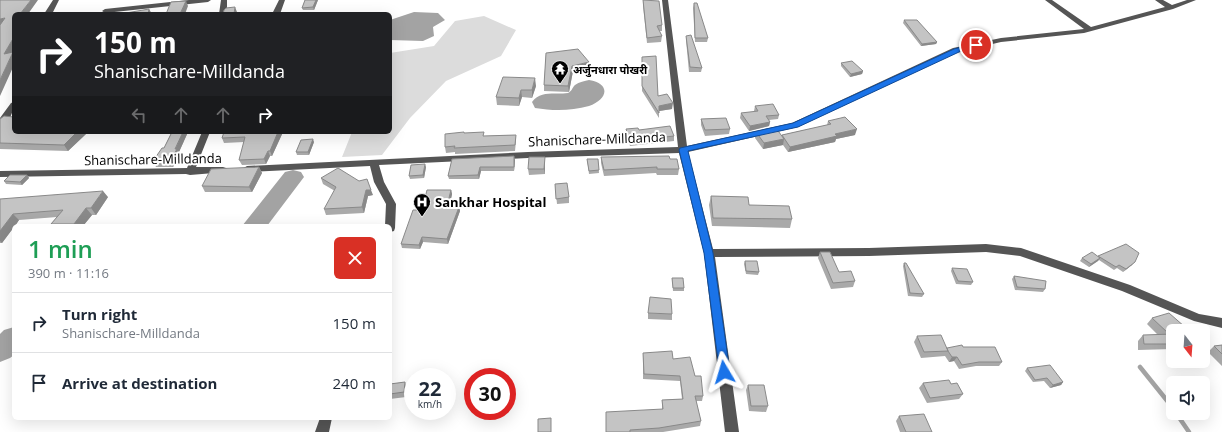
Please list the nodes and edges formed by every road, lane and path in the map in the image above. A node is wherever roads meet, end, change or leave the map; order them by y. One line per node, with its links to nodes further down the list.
1 (56, 0): 12 (street)
2 (208, 0): 9 (street)
3 (224, 0): 13 (street)
4 (282, 0): 14 (street)
5 (666, 0): 19 (street)
6 (1048, 0): 15 (street)
7 (1158, 0): 10 (street)
8 (1193, 0): 10 (street, Shanischare-Milldanda)
9 (195, 1): 11 (street)
10 (1171, 8): 15 (street, Shanischare-Milldanda)
11 (105, 11)
12 (49, 12)
13 (223, 12)
14 (277, 12)
15 (1089, 30): 19 (street, Shanischare-Milldanda)
16 (12, 109): 17 (street)
17 (0, 124)
18 (205, 134): 21 (street)
19 (683, 150): 20 (street, Shanischare-Milldanda); 24 (street)
20 (374, 163): 21 (street, Shanischare-Milldanda); 23 (street)
21 (190, 172): 22 (street, Shanischare-Milldanda)
22 (0, 174)
23 (390, 224)
24 (709, 253): 25 (street); 28 (street)
25 (1222, 323)
26 (325, 420): 27 (street)
27 (322, 432)
28 (732, 432)

